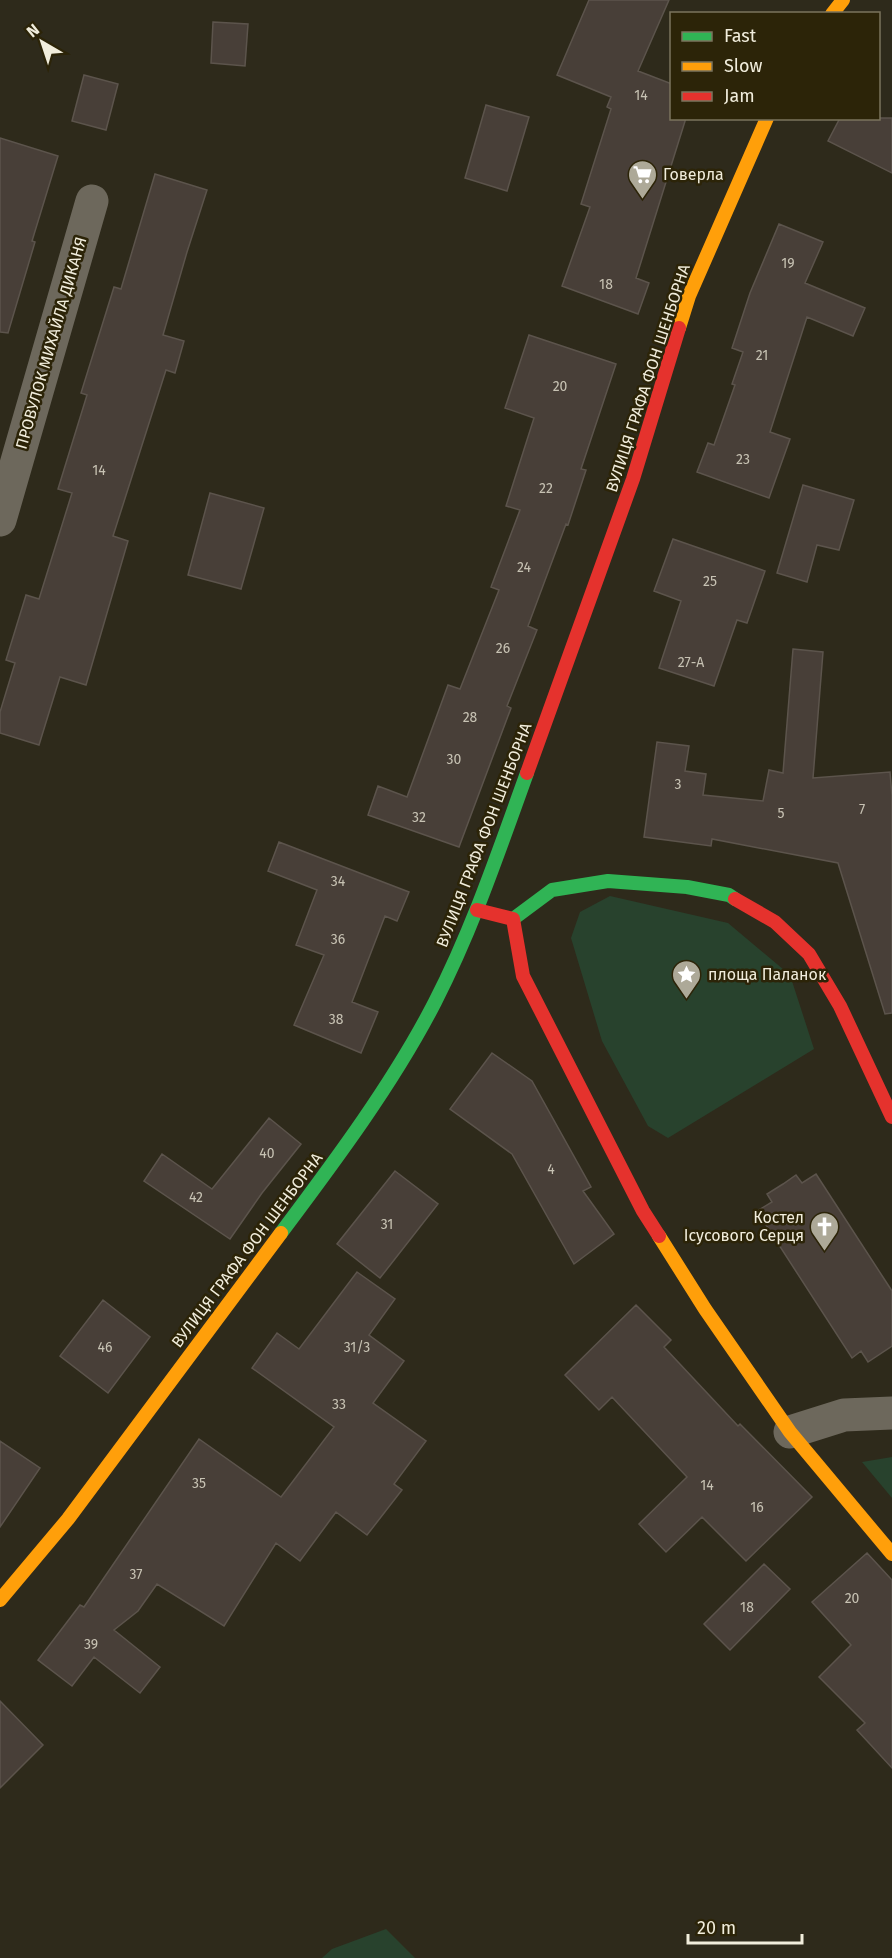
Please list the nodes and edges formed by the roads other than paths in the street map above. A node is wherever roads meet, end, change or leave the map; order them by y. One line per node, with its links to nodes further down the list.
1 (843, 0): 2 (main road)
2 (834, 12)
3 (766, 120): 6 (main road, ВУЛИЦЯ ГРАФА ФОН ШЕНБОРНА)
4 (92, 201): 5 (street, ПРОВУЛОК МИХАЙЛА ДИКАНЯ)
5 (0, 520)
6 (477, 910): 7 (main road); 12 (main road, ВУЛИЦЯ ГРАФА ФОН ШЕНБОРНА)
7 (513, 920): 8 (main road); 10 (main road)
8 (892, 1117)
9 (892, 1413): 10 (street)
10 (790, 1432): 11 (main road)
11 (892, 1554)
12 (0, 1600)

